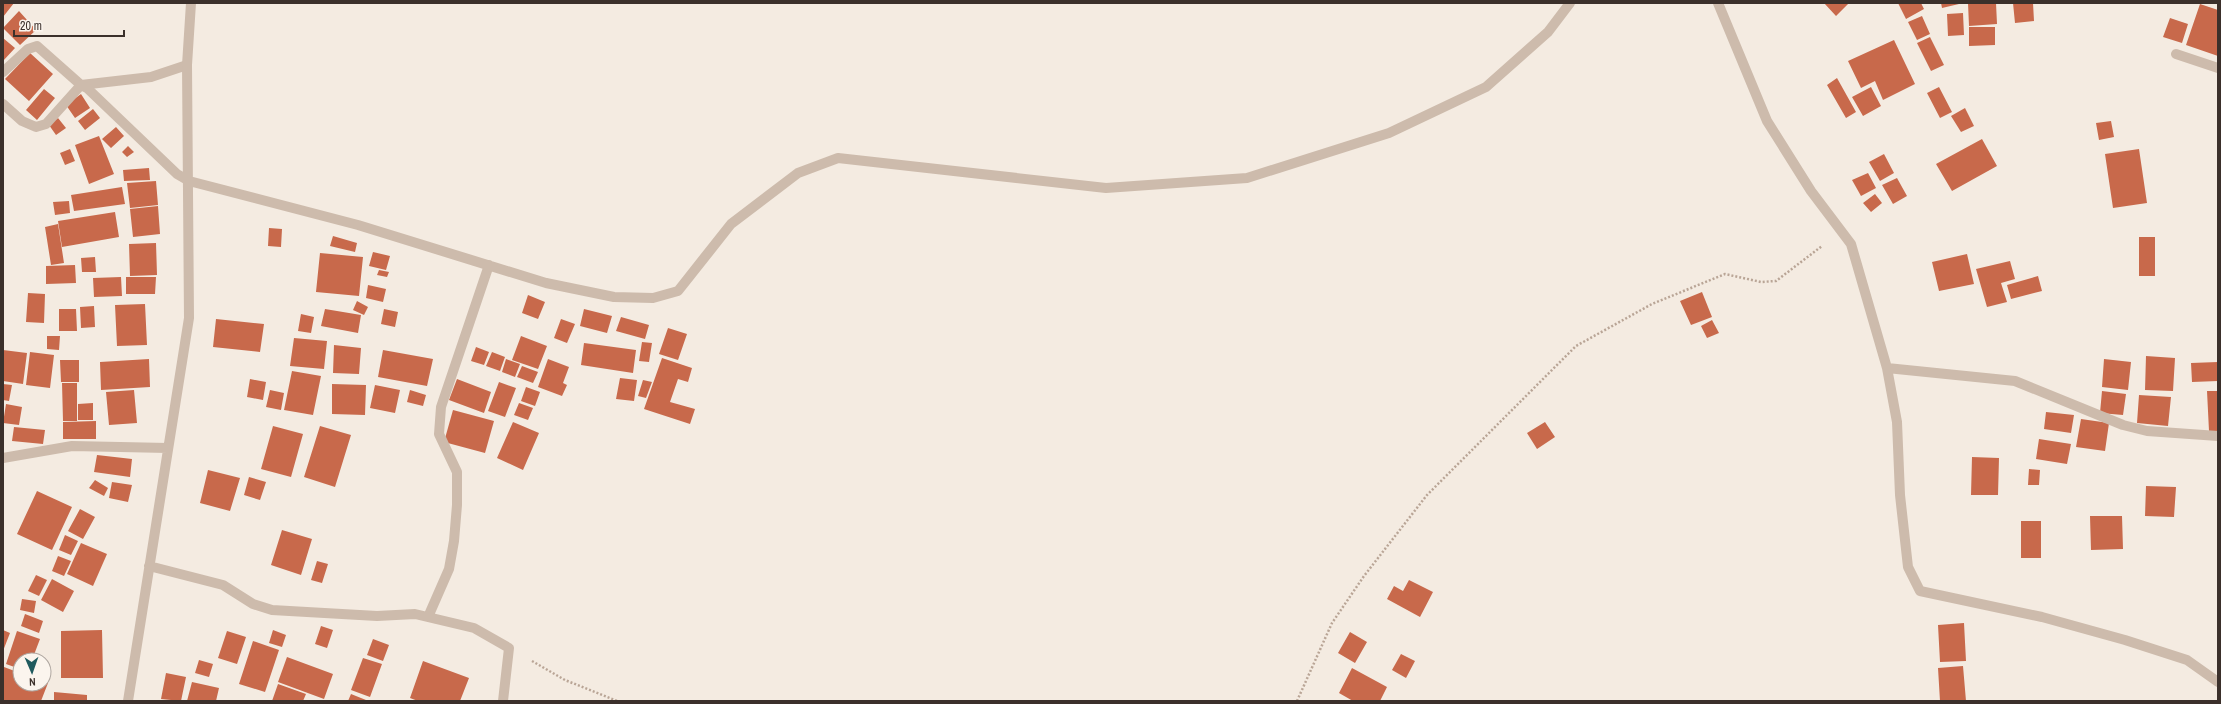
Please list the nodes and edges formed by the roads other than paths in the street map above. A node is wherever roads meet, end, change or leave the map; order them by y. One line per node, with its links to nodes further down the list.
1 (190, 3): 5 (street)
2 (1570, 3): 11 (street)
3 (1718, 3): 12 (street)
4 (2176, 54): 6 (street)
5 (187, 65): 8 (street); 10 (street)
6 (2218, 68)
7 (3, 72): 8 (street)
8 (81, 85): 9 (street); 10 (street)
9 (3, 104)
10 (190, 181): 11 (street); 14 (street)
11 (489, 265): 17 (street)
12 (1887, 368): 13 (street); 18 (street)
13 (2218, 436)
14 (168, 448): 15 (street); 16 (street)
15 (3, 458)
16 (149, 566): 17 (street); 19 (street)
17 (428, 617): 20 (street)
18 (2218, 682)
19 (128, 701)
20 (503, 701)

